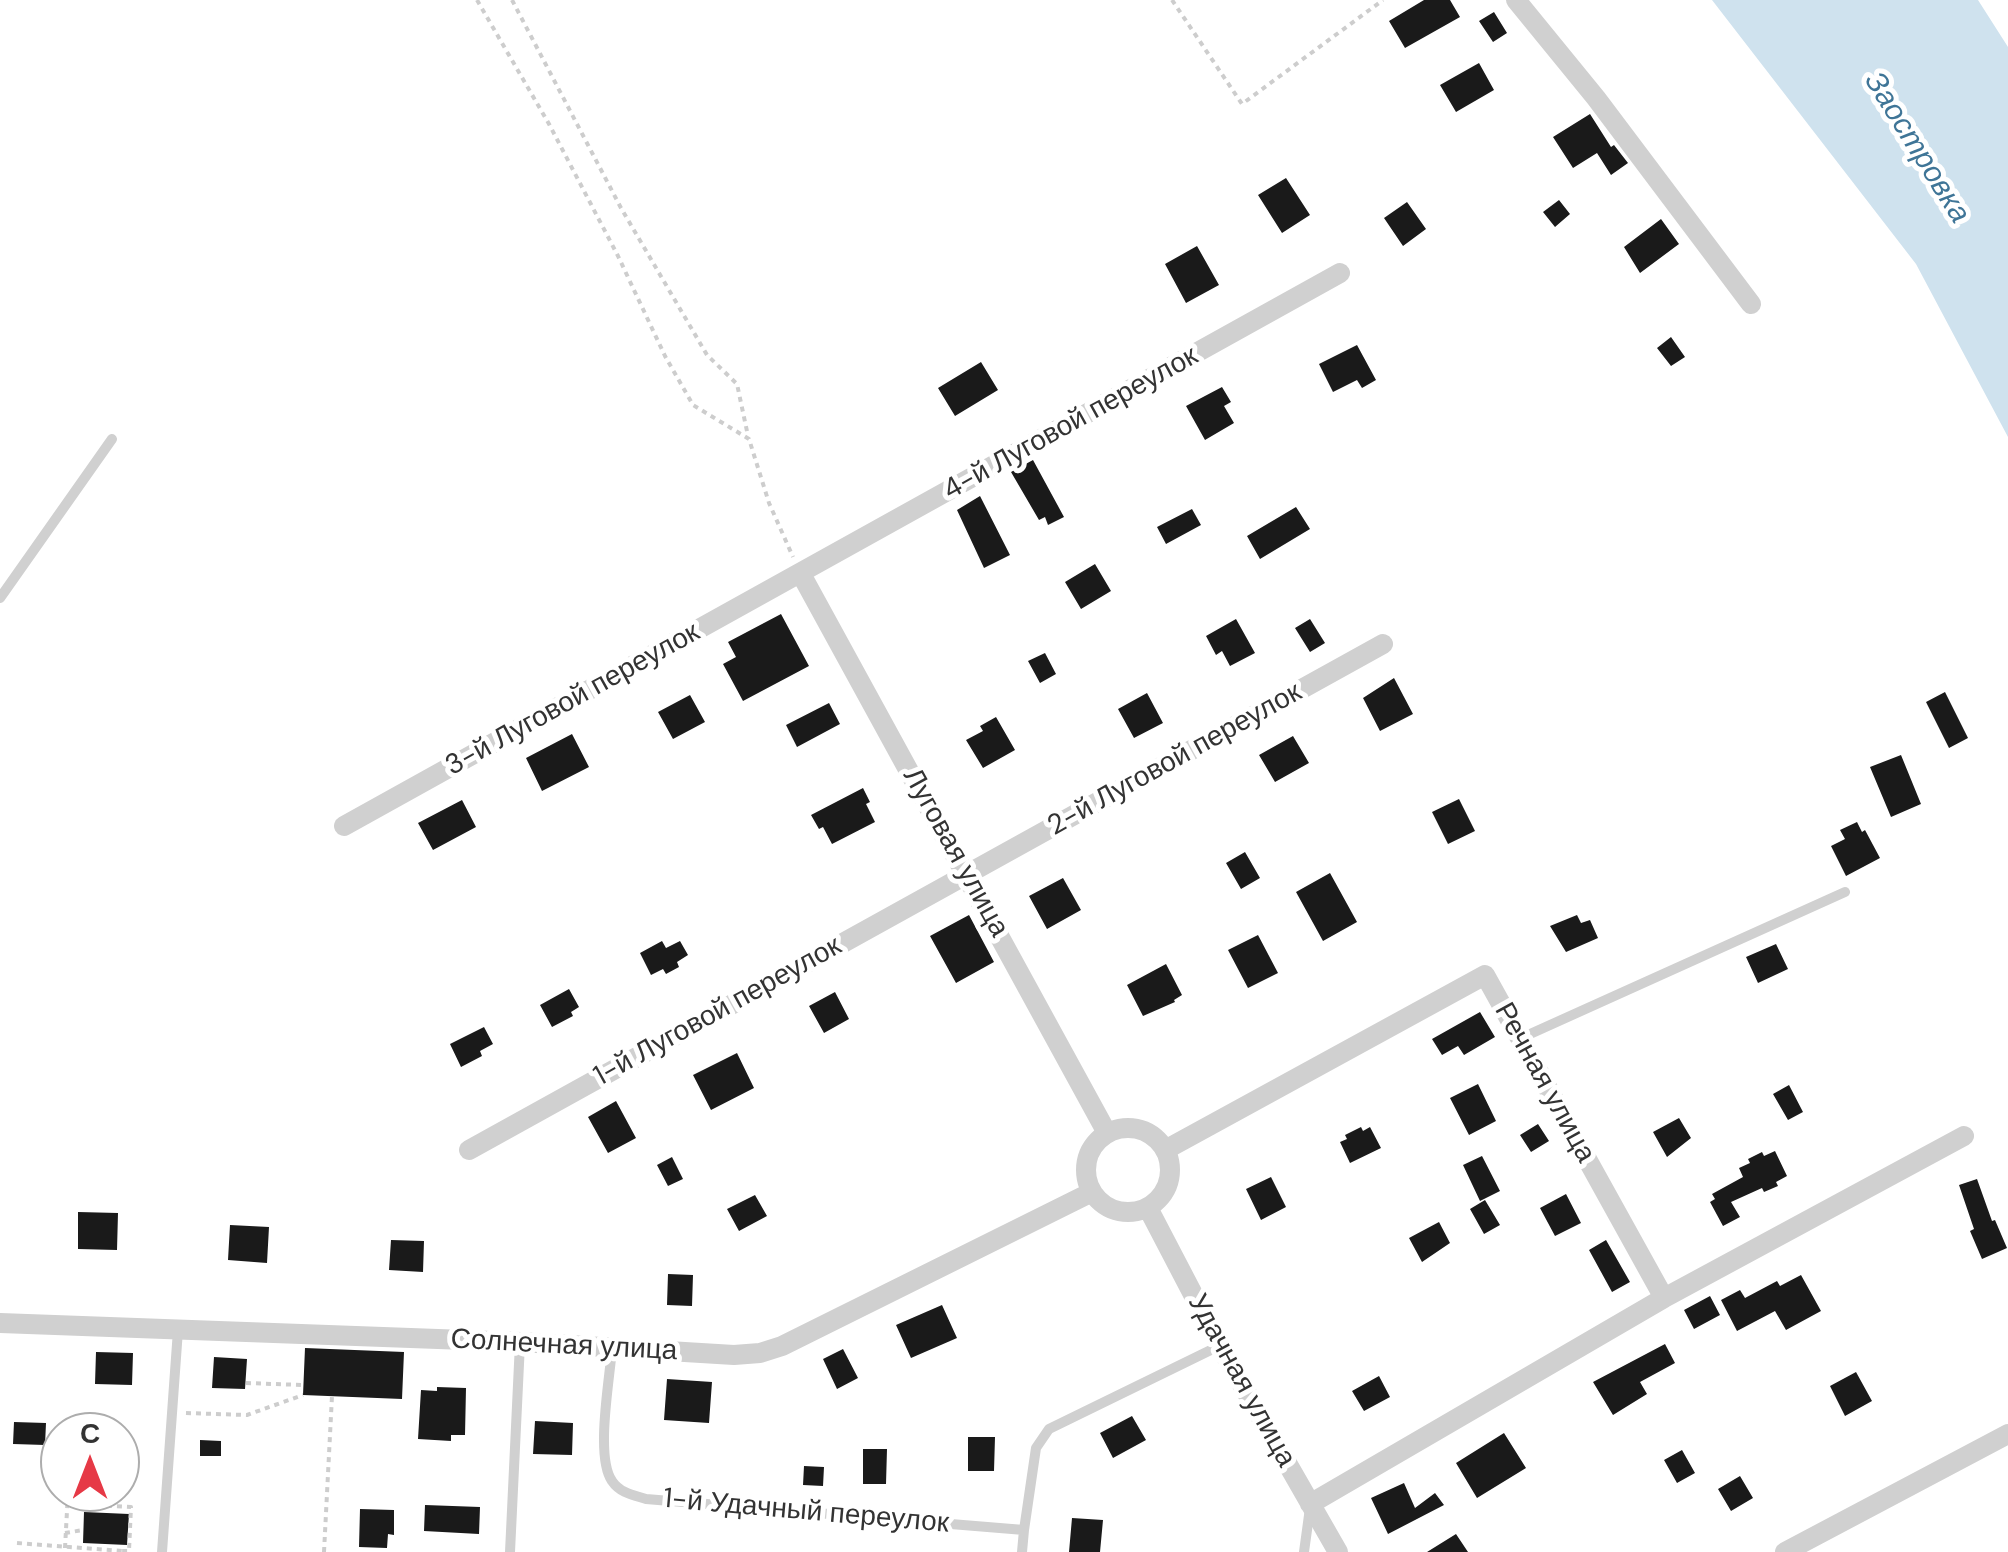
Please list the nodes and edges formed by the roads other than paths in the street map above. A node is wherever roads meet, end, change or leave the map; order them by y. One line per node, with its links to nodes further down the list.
1 (1516, 0): 3 (street)
2 (1340, 273): 5 (street, 4-й Луговой переулок)
3 (1751, 304)
4 (112, 439): 6 (lane)
5 (801, 574): 8 (street, 3-й Луговой переулок); 9 (street, Луговая улица)
6 (0, 598)
7 (1383, 644): 9 (street, 2-й Луговой переулок)
8 (344, 826)
9 (968, 875): 12 (street, Луговая улица); 14 (street, 1-й Луговой переулок)
10 (1846, 892): 11 (lane)
11 (1518, 1040): 15 (street, Речная улица); 18 (street, Речная улица)
12 (1107, 1133): 15 (street); 16 (street)
13 (1964, 1136): 18 (street)
14 (469, 1150)
15 (1165, 1150): 17 (street)
16 (1092, 1192): 17 (street); 23 (street, Солнечная улица)
17 (1148, 1208): 22 (street, Удачная улица)
18 (1664, 1298): 25 (street)
19 (0, 1323): 20 (street, Солнечная улица)
20 (178, 1329): 21 (street, Солнечная улица); 27 (lane)
21 (520, 1342): 23 (street, Солнечная улица); 28 (lane)
22 (1220, 1346): 25 (street, Удачная улица); 26 (lane)
23 (612, 1348): 26 (lane, 1-й Удачный переулок)
24 (2008, 1434): 32 (street)
25 (1310, 1504): 30 (lane); 31 (street, Удачная улица)
26 (1024, 1530): 29 (lane)
27 (162, 1552)
28 (510, 1552)
29 (1022, 1552)
30 (1304, 1552)
31 (1338, 1552)
32 (1785, 1552)

